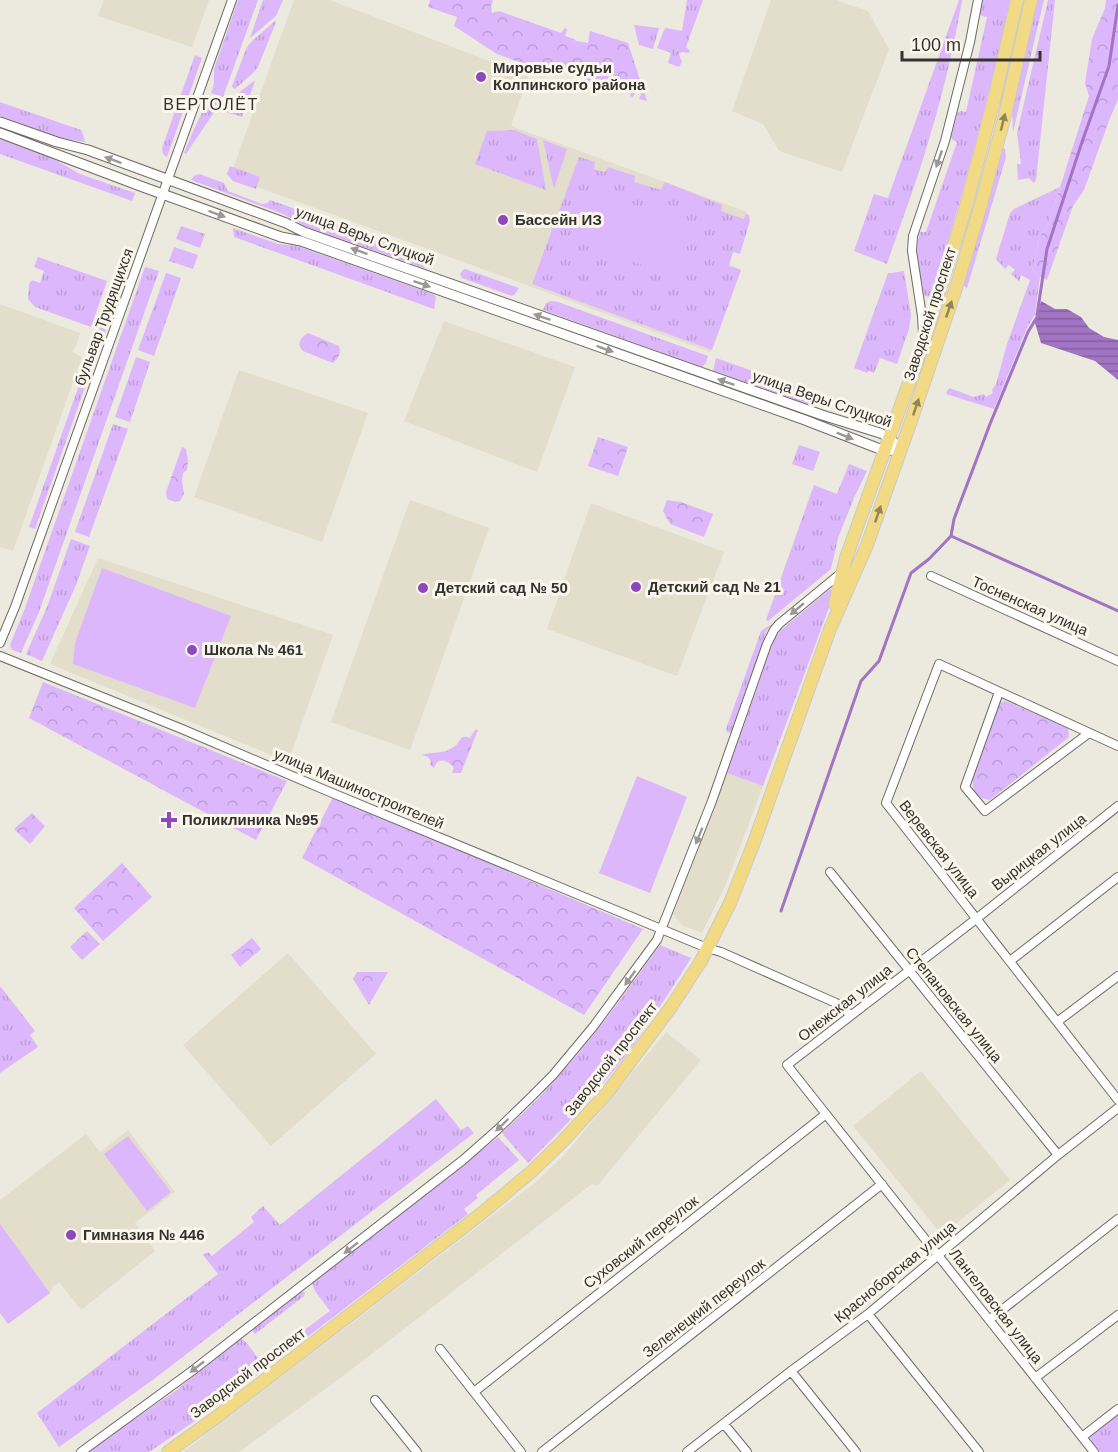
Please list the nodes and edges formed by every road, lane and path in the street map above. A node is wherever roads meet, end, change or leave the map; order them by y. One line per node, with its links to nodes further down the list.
1 (232, 0): 7 (street, бульвар Трудящихся)
2 (978, 0): 9 (street, one-way to 9)
3 (1017, 0): 9 (main road, Заводской проспект)
4 (1031, 0): 11 (main road, Заводской проспект, one-way to 4)
5 (0, 122): 7 (street, улица Веры Слуцкой, one-way to 5)
6 (0, 133): 8 (street, улица Веры Слуцкой)
7 (168, 180): 8 (street, бульвар Трудящихся); 10 (street, улица Веры Слуцкой, one-way to 7)
8 (162, 194): 12 (street, улица Веры Слуцкой, one-way to 12); 16 (street, бульвар Трудящихся)
9 (924, 341): 10 (main road, Заводской проспект)
10 (890, 437): 11 (street, улица Веры Слуцкой); 12 (main road, Заводской проспект)
11 (900, 449): 12 (street, улица Веры Слуцкой); 15 (main road, Заводской проспект, one-way to 11)
12 (885, 451): 13 (main road, Заводской проспект)
13 (842, 572): 15 (main road, Заводской проспект); 26 (street, one-way to 26)
14 (931, 576): 18 (street, Тосненская улица)
15 (830, 629): 27 (main road, Заводской проспект)
16 (0, 642)
17 (0, 656): 26 (street, улица Машиностроителей)
18 (1118, 661)
19 (999, 692): 20 (street, Веревская улица); 20 (street); 25 (street, Веревская улица)
20 (1089, 733): 21 (street, Веревская улица)
21 (1118, 746)
22 (1118, 806): 25 (street, Вырицкая улица)
23 (830, 872): 29 (street, Степановская улица)
24 (1118, 877): 28 (street)
25 (976, 919): 28 (street, Веревская улица); 29 (street, Онежская улица)
26 (662, 929): 27 (street, улица Машиностроителей); 52 (street, one-way to 52)
27 (707, 948): 31 (street, улица Машиностроителей); 53 (main road, Заводской проспект)
28 (1010, 961): 32 (street, Веревская улица)
29 (910, 970): 31 (street, Онежская улица); 37 (street, Степановская улица)
30 (1118, 976): 32 (street)
31 (851, 1015): 33 (street, Онежская улица)
32 (1057, 1022): 34 (street, Веревская улица)
33 (787, 1065): 36 (street, Лангеловская улица)
34 (1118, 1100)
35 (1118, 1108): 37 (street, Красноборская улица)
36 (826, 1114): 38 (street, Лангеловская улица); 47 (street, Суховский переулок)
37 (1058, 1155): 40 (street, Красноборская улица)
38 (882, 1184): 40 (street, Лангеловская улица); 56 (street, Зеленецкий переулок)
39 (1118, 1219): 43 (street)
40 (938, 1255): 41 (street, Красноборская улица); 43 (street, Лангеловская улица)
41 (867, 1314): 45 (street, Красноборская улица); 60 (street)
42 (1118, 1315): 46 (street)
43 (989, 1320): 46 (street, Лангеловская улица)
44 (440, 1349): 47 (street)
45 (791, 1371): 50 (street, Красноборская улица); 59 (street)
46 (1035, 1378): 51 (street, Лангеловская улица)
47 (474, 1392): 55 (street)
48 (375, 1400): 54 (street)
49 (1118, 1409): 51 (street)
50 (724, 1424): 57 (street, Красноборская улица); 58 (street)
51 (1082, 1437): 61 (street, Лангеловская улица)
52 (81, 1452)
53 (168, 1452)
54 (417, 1452)
55 (521, 1452)
56 (542, 1452)
57 (687, 1452)
58 (747, 1452)
59 (856, 1452)
60 (980, 1452)
61 (1094, 1452)

